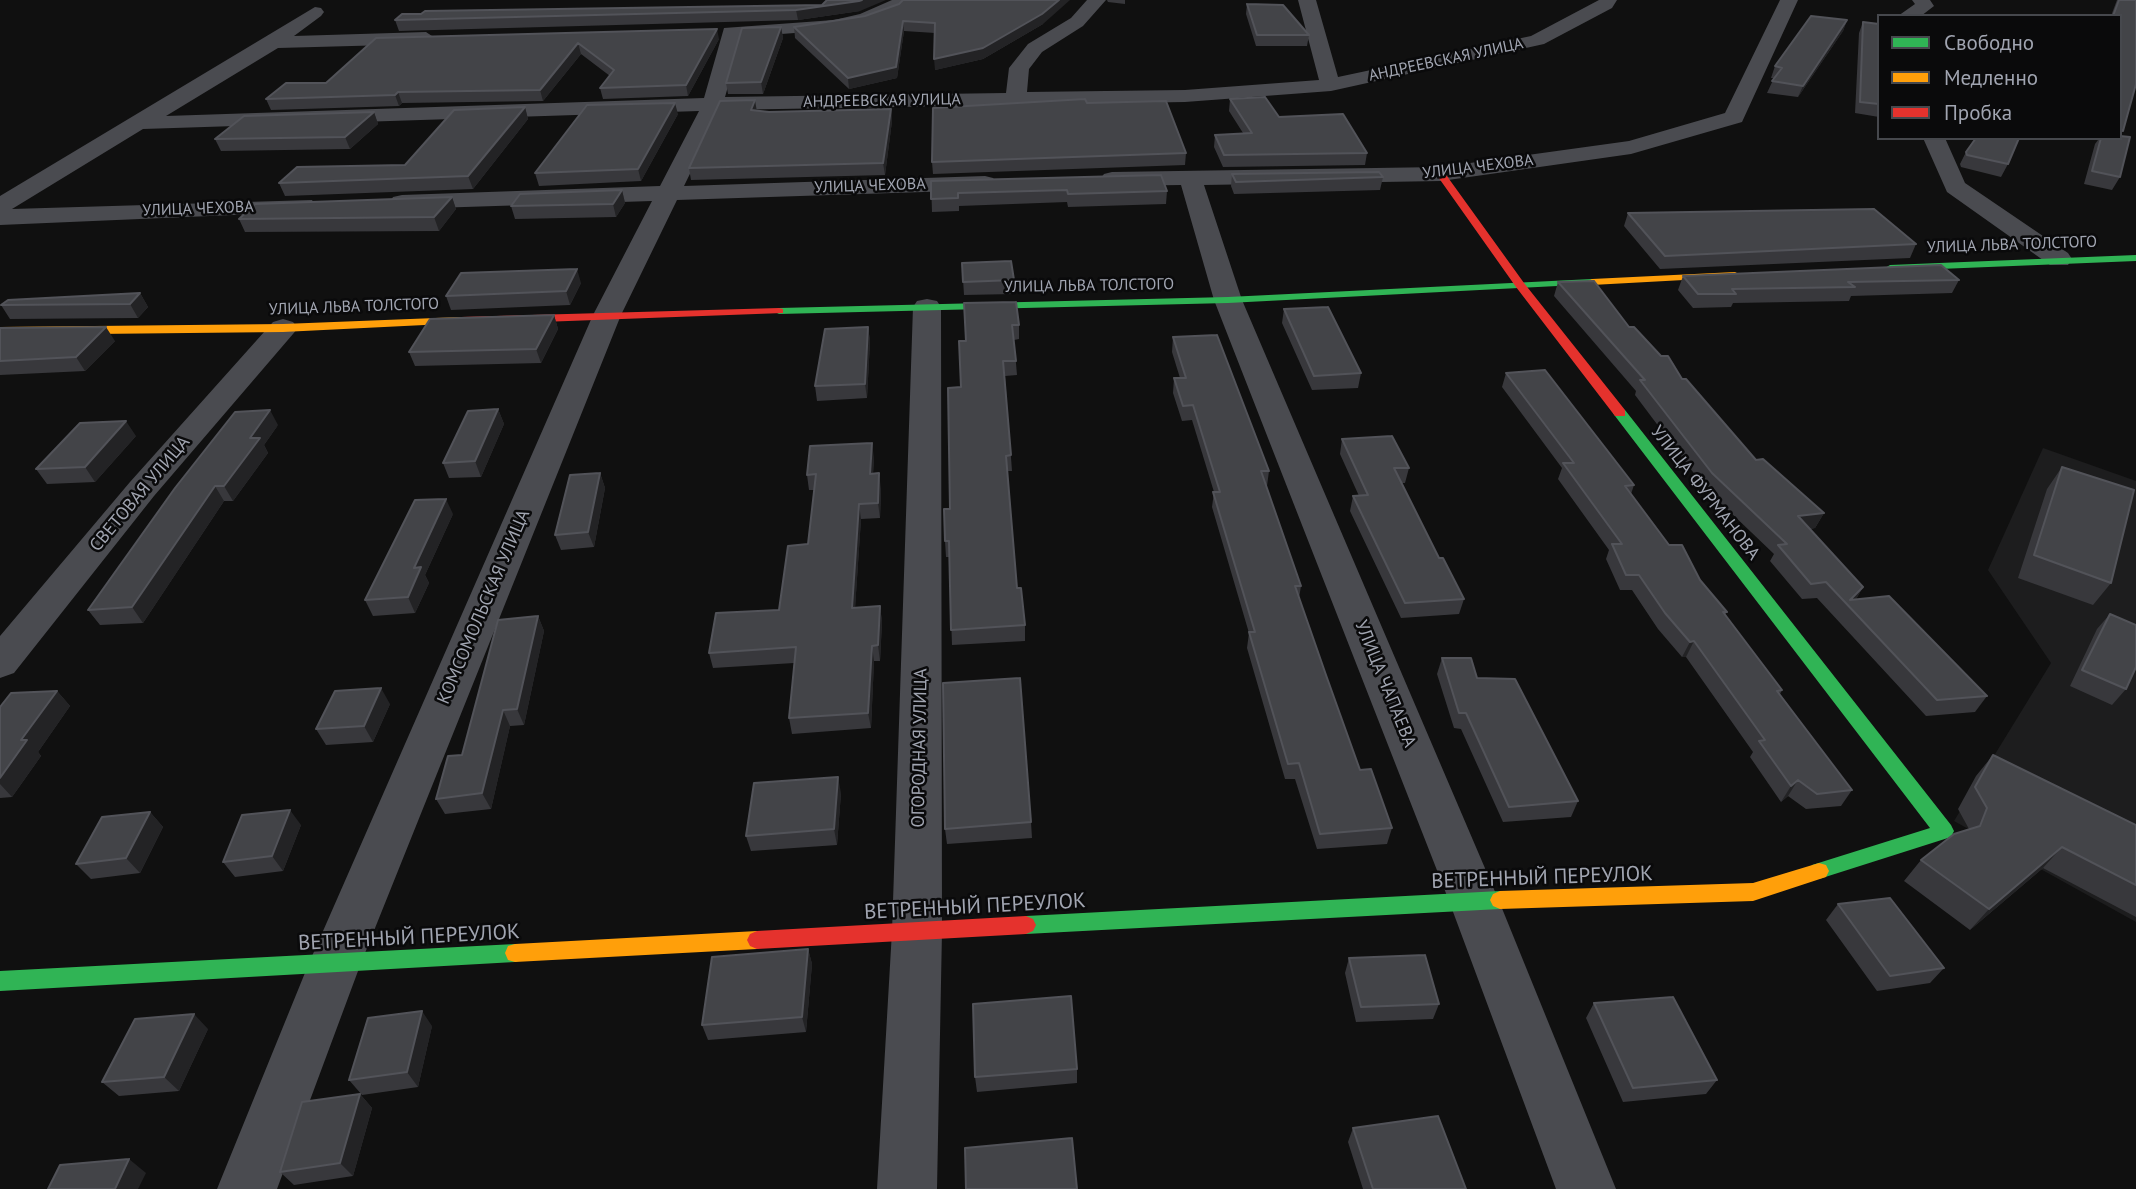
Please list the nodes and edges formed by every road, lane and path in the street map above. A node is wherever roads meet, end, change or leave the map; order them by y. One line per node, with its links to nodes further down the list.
1 (903, 0): 13 (street, КОМСОМОЛЬСКАЯ УЛИЦА)
2 (1097, 0): 12 (street)
3 (1307, 0): 11 (street)
4 (1608, 0): 11 (street, АНДРЕЕВСКАЯ УЛИЦА)
5 (1789, 0): 16 (street, УЛИЦА ЧЕХОВА)
6 (1921, 0): 8 (street)
7 (315, 12): 10 (street)
8 (1911, 14)
9 (441, 38): 10 (street)
10 (274, 42): 14 (street)
11 (1331, 85): 12 (street, АНДРЕЕВСКАЯ УЛИЦА)
12 (1016, 100): 13 (street, АНДРЕЕВСКАЯ УЛИЦА)
13 (713, 104): 14 (street, АНДРЕЕВСКАЯ УЛИЦА); 20 (street, КОМСОМОЛЬСКАЯ УЛИЦА)
14 (141, 124): 23 (street)
15 (1935, 140): 26 (street)
16 (1441, 174): 17 (street, УЛИЦА ЧЕХОВА); 29 (street, УЛИЦА ФУРМАНОВА)
17 (1189, 177): 18 (street, УЛИЦА ЧЕХОВА); 30 (street, УЛИЦА ЧАПАЕВА)
18 (1093, 180)
19 (1011, 182): 20 (street, УЛИЦА ЧЕХОВА)
20 (670, 191): 21 (street, УЛИЦА ЧЕХОВА); 32 (street, КОМСОМОЛЬСКАЯ УЛИЦА)
21 (377, 202)
22 (321, 205): 24 (street, УЛИЦА ЧЕХОВА)
23 (0, 206)
24 (0, 217)
25 (2136, 258): 26 (street, УЛИЦА ЛЬВА ТОЛСТОГО)
26 (2059, 259): 27 (street, УЛИЦА ЛЬВА ТОЛСТОГО)
27 (1872, 268)
28 (1750, 274): 29 (street, УЛИЦА ЛЬВА ТОЛСТОГО)
29 (1520, 285): 30 (street, УЛИЦА ЛЬВА ТОЛСТОГО); 36 (street, УЛИЦА ФУРМАНОВА)
30 (1228, 300): 31 (street, УЛИЦА ЛЬВА ТОЛСТОГО); 37 (street, УЛИЦА ЧАПАЕВА)
31 (927, 307): 32 (street, УЛИЦА ЛЬВА ТОЛСТОГО); 38 (street, ОГОРОДНАЯ УЛИЦА)
32 (607, 315): 33 (street, УЛИЦА ЛЬВА ТОЛСТОГО); 39 (street, КОМСОМОЛЬСКАЯ УЛИЦА)
33 (283, 328): 34 (street, УЛИЦА ЛЬВА ТОЛСТОГО); 35 (street, СВЕТОВАЯ УЛИЦА)
34 (0, 331)
35 (0, 663)
36 (1944, 831): 37 (street, ВЕТРЕННЫЙ ПЕРЕУЛОК)
37 (1474, 901): 38 (street, ВЕТРЕННЫЙ ПЕРЕУЛОК); 43 (street, УЛИЦА ЧАПАЕВА)
38 (917, 931): 39 (street, ВЕТРЕННЫЙ ПЕРЕУЛОК); 42 (street, ОГОРОДНАЯ УЛИЦА)
39 (335, 963): 40 (street, ВЕТРЕННЫЙ ПЕРЕУЛОК); 41 (street, КОМСОМОЛЬСКАЯ УЛИЦА)
40 (0, 981)
41 (247, 1189)
42 (907, 1189)
43 (1586, 1189)

